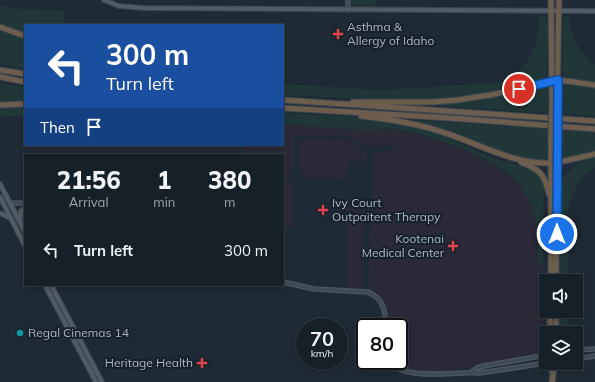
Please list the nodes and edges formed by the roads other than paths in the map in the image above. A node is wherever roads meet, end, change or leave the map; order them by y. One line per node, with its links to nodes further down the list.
1 (104, 0): 5 (main road)
2 (348, 0): 5 (street)
3 (551, 0): 6 (highway)
4 (559, 0): 7 (highway)
5 (348, 10): 6 (main road)
6 (551, 11): 7 (main road); 14 (highway)
7 (559, 11): 8 (main road); 14 (highway)
8 (595, 11)
9 (0, 27): 10 (highway)
10 (24, 36)
11 (0, 70): 12 (highway)
12 (24, 74)
13 (0, 77): 15 (highway)
14 (555, 80): 16 (highway); 18 (highway); 27 (highway, bridge)
15 (24, 82)
16 (595, 85)
17 (284, 100): 18 (highway)
18 (325, 103): 23 (highway)
19 (24, 104): 20 (highway)
20 (0, 105)
21 (284, 108): 22 (highway)
22 (312, 110): 24 (highway); 26 (highway)
23 (595, 121)
24 (595, 129)
25 (595, 154): 27 (highway)
26 (509, 157): 27 (highway); 33 (highway)
27 (554, 162): 33 (highway); 41 (highway)
28 (0, 184): 31 (main road)
29 (0, 197): 30 (main road)
30 (2, 203): 31 (main road); 36 (main road)
31 (10, 203): 32 (street); 37 (main road)
32 (24, 203)
33 (551, 204): 40 (highway)
34 (24, 209): 37 (main road)
35 (0, 213): 36 (main road)
36 (11, 218): 39 (main road)
37 (20, 222): 38 (main road)
38 (24, 230)
39 (24, 244)
40 (550, 274)
41 (556, 274)
42 (284, 282): 45 (street)
43 (46, 286): 59 (main road)
44 (52, 286): 60 (main road)
45 (385, 318)
46 (595, 349): 47 (street)
47 (583, 350)
48 (539, 356): 55 (street)
49 (595, 356): 50 (street)
50 (583, 358)
51 (539, 364): 55 (street)
52 (396, 370): 56 (street)
53 (552, 370): 57 (highway)
54 (554, 370): 57 (highway)
55 (470, 372): 58 (street)
56 (403, 375)
57 (553, 375): 61 (highway)
58 (428, 379)
59 (96, 382)
60 (102, 382)
61 (552, 382)

